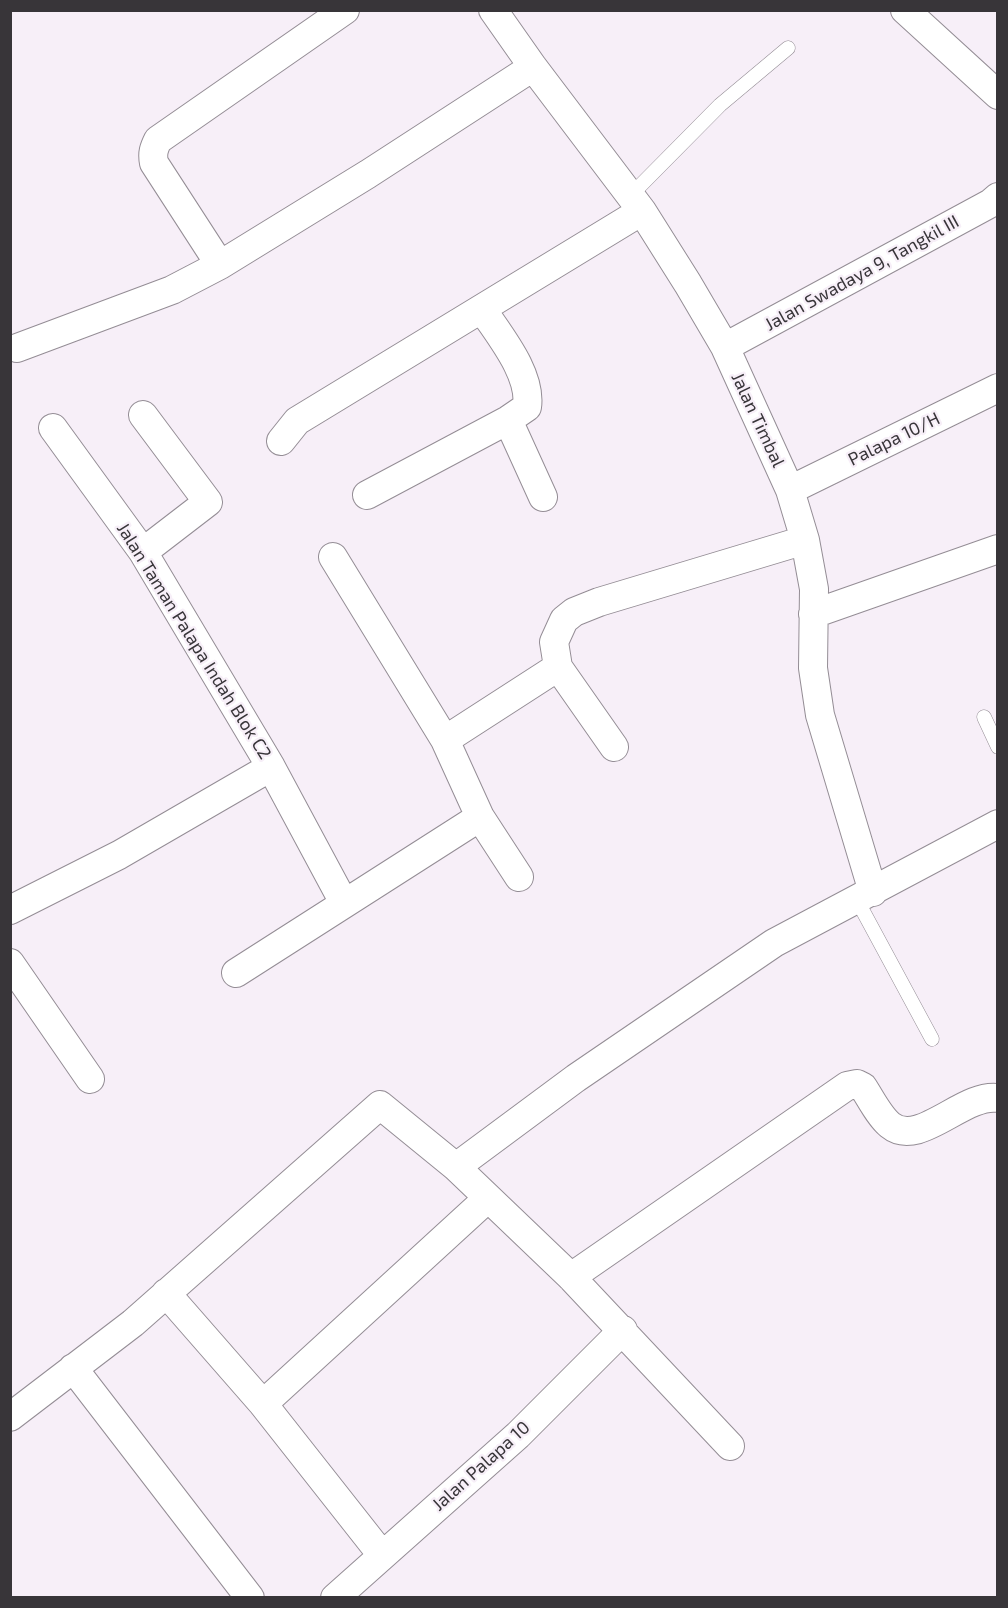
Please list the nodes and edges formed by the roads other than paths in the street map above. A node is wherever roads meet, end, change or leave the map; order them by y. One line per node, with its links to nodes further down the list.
1 (345, 10): 9 (street)
2 (905, 10): 6 (street)
3 (496, 11): 5 (street, Jalan Timbal)
4 (788, 48): 8 (lane)
5 (533, 67): 8 (street, Jalan Timbal); 9 (street)
6 (998, 95)
7 (998, 197): 11 (street, Jalan Swadaya 9, Tangkil III)
8 (636, 203): 10 (street); 11 (street, Jalan Timbal)
9 (220, 265): 12 (street)
10 (482, 309): 15 (street); 17 (street)
11 (725, 347): 18 (street, Jalan Timbal)
12 (17, 348)
13 (998, 388): 18 (street, Palapa 10/H)
14 (143, 415): 23 (street)
15 (508, 420): 19 (street); 20 (street)
16 (53, 428): 23 (street, Jalan Taman Palapa Indah Blok C2)
17 (281, 441)
18 (790, 490): 21 (street, Jalan Timbal)
19 (367, 495)
20 (543, 497)
21 (806, 540): 25 (street, Jalan Timbal); 26 (street)
22 (998, 549): 25 (street)
23 (143, 552): 31 (street, Jalan Taman Palapa Indah Blok C2)
24 (333, 557): 28 (street)
25 (813, 614): 35 (street, Jalan Timbal)
26 (558, 667): 28 (street); 29 (street)
27 (984, 717): 30 (lane)
28 (445, 740): 32 (street)
29 (614, 747)
30 (998, 747)
31 (271, 767): 36 (street, Jalan Taman Palapa Indah Blok C2); 37 (street)
32 (480, 818): 34 (street); 36 (street)
33 (998, 824): 35 (street)
34 (519, 877)
35 (865, 896): 40 (lane); 43 (street)
36 (344, 903): 39 (street)
37 (10, 910)
38 (10, 963): 41 (street)
39 (236, 973)
40 (932, 1039)
41 (90, 1079)
42 (998, 1098): 45 (street)
43 (456, 1167): 44 (street); 46 (street)
44 (488, 1198): 45 (street); 49 (street)
45 (571, 1277): 47 (street)
46 (166, 1293): 48 (street); 49 (street)
47 (623, 1330): 51 (street); 52 (street, Jalan Palapa 10)
48 (73, 1368): 50 (street); 53 (street)
49 (263, 1404): 52 (street)
50 (10, 1417)
51 (730, 1446)
52 (382, 1555): 54 (street, Jalan Palapa 10)
53 (250, 1598)
54 (335, 1598)

